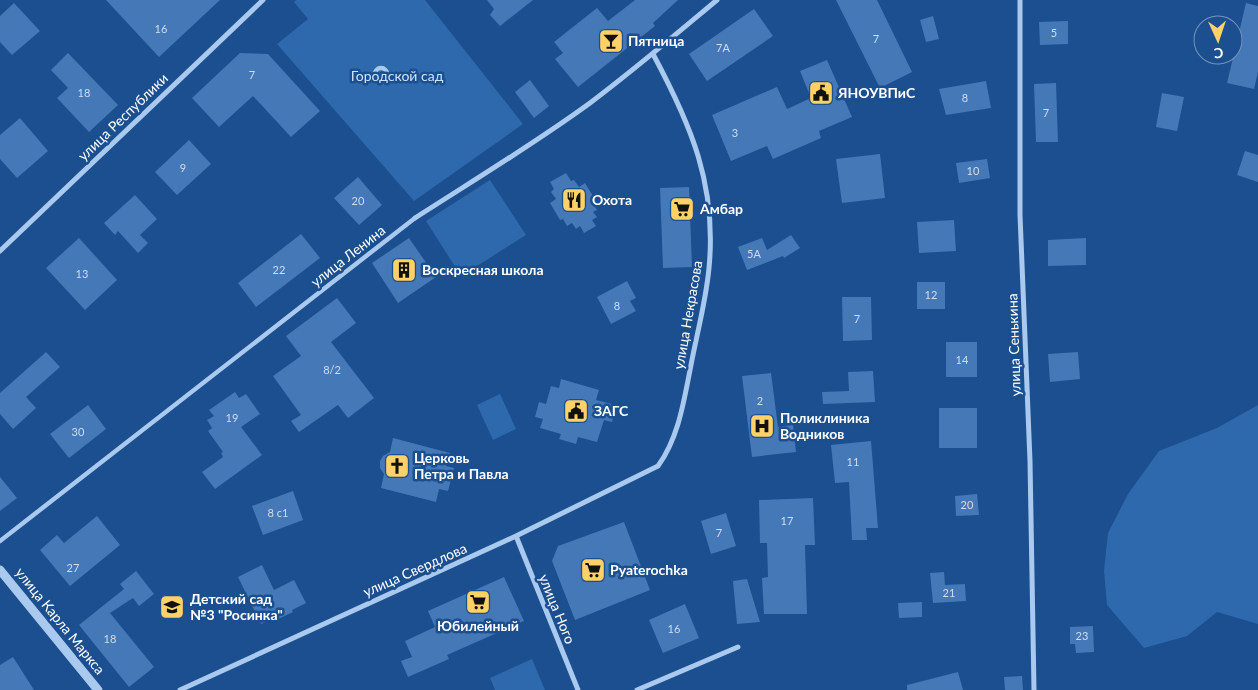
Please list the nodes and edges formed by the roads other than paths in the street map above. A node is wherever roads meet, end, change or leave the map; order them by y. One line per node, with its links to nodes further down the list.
1 (263, 0): 6 (street, улица Республики)
2 (717, 0): 4 (street, улица Ленина)
3 (1020, 0): 16 (street, улица Сенькина)
4 (653, 54): 5 (street, улица Ленина); 7 (street, улица Некрасова)
5 (415, 218): 9 (street, улица Ленина)
6 (0, 251)
7 (658, 466): 8 (street, улица Свердлова)
8 (516, 536): 13 (street, улица Свердлова); 14 (street, улица Ного)
9 (0, 540)
10 (0, 570): 12 (street, улица Карла Маркса)
11 (738, 647): 15 (street)
12 (98, 690)
13 (180, 690)
14 (578, 690)
15 (637, 690)
16 (1034, 690)

